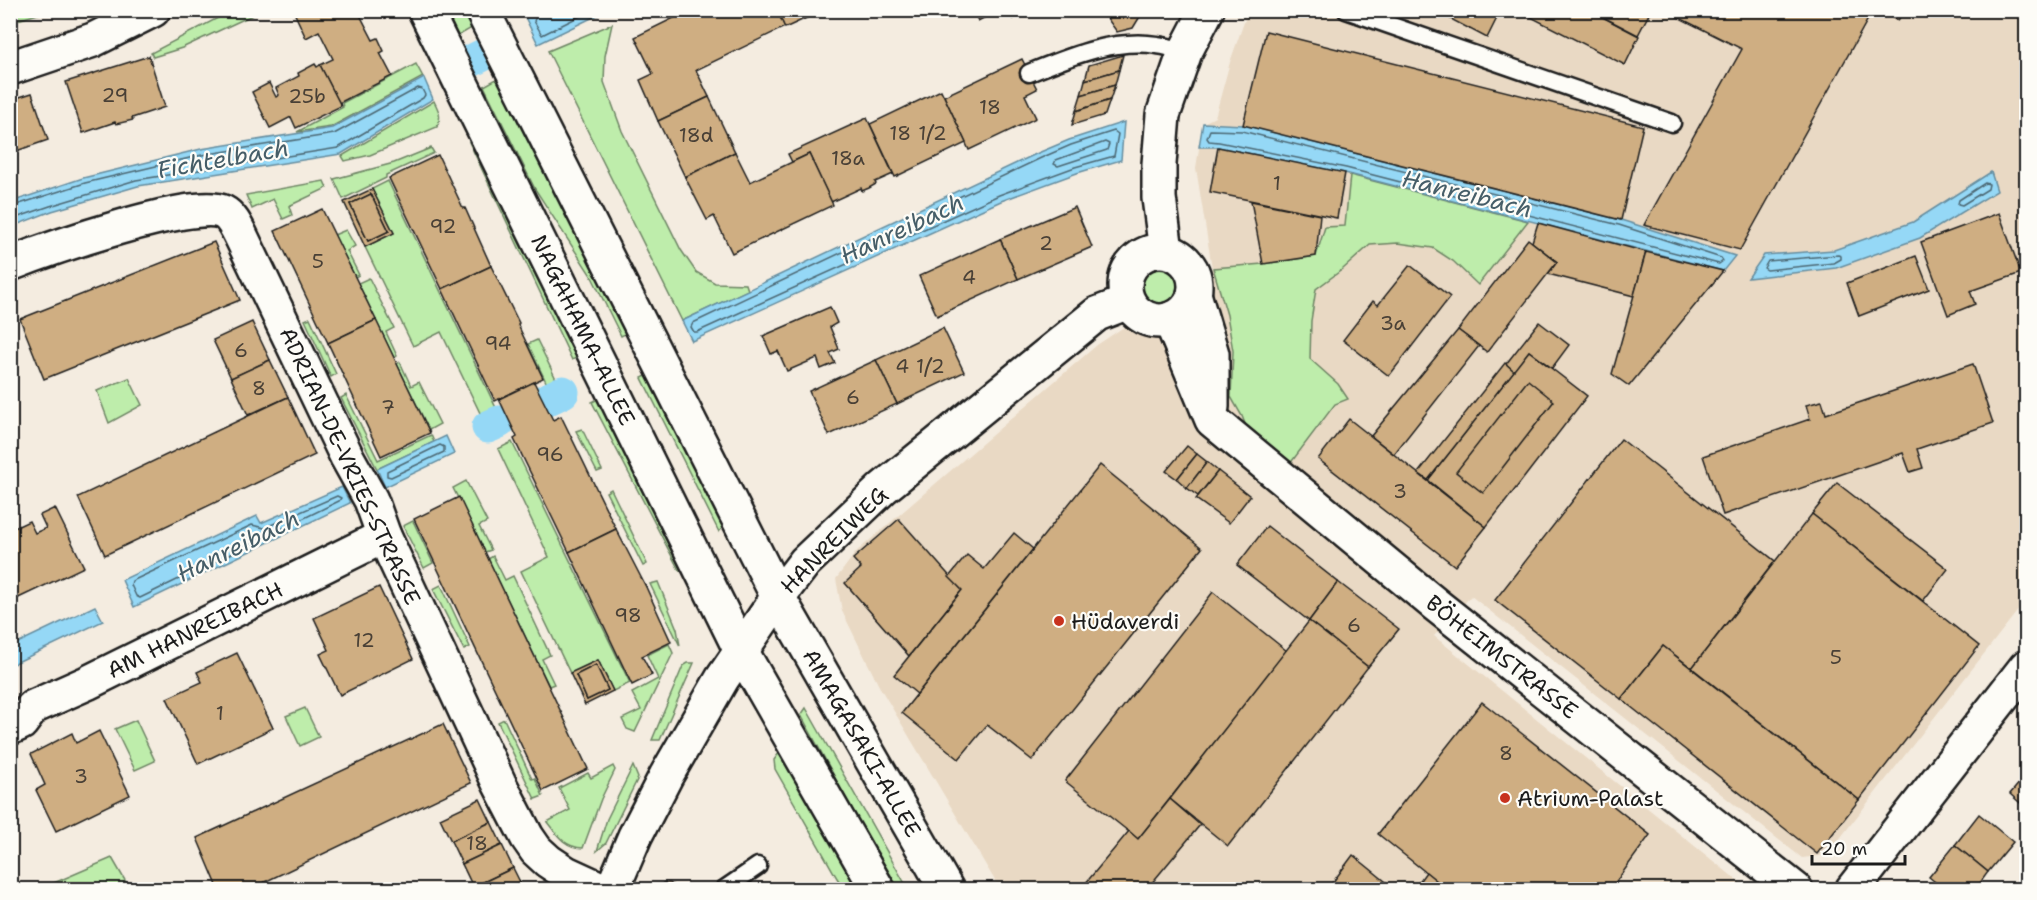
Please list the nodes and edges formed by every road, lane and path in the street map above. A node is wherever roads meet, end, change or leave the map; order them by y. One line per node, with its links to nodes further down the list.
1 (153, 10): 7 (street)
2 (425, 10): 18 (street, NAGAHAMA-ALLEE)
3 (1207, 10): 6 (street)
4 (1346, 10): 9 (lane)
5 (485, 15): 17 (street)
6 (1185, 52): 8 (lane); 10 (street)
7 (10, 68)
8 (1029, 73)
9 (1672, 123)
10 (1166, 251): 12 (street); 13 (street)
11 (10, 264): 16 (street, ADRIAN-DE-VRIES-STRASSE)
12 (1194, 294): 14 (street); 15 (street)
13 (1128, 302): 14 (street); 17 (street, HANREIWEG)
14 (1170, 319): 15 (street, BÖHEIMSTRASSE)
15 (1212, 420): 27 (street, BÖHEIMSTRASSE)
16 (384, 536): 20 (street, AM HANREIBACH); 22 (street, ADRIAN-DE-VRIES-STRASSE)
17 (777, 597): 18 (street, HANREIWEG); 26 (street, AMAGASAKI-ALLEE)
18 (740, 649): 23 (street, HANREIWEG); 25 (street)
19 (2026, 667): 28 (street)
20 (10, 728)
21 (758, 866): 24 (lane)
22 (603, 890)
23 (612, 890)
24 (723, 890)
25 (878, 890)
26 (947, 890)
27 (1796, 890)
28 (1852, 890)

